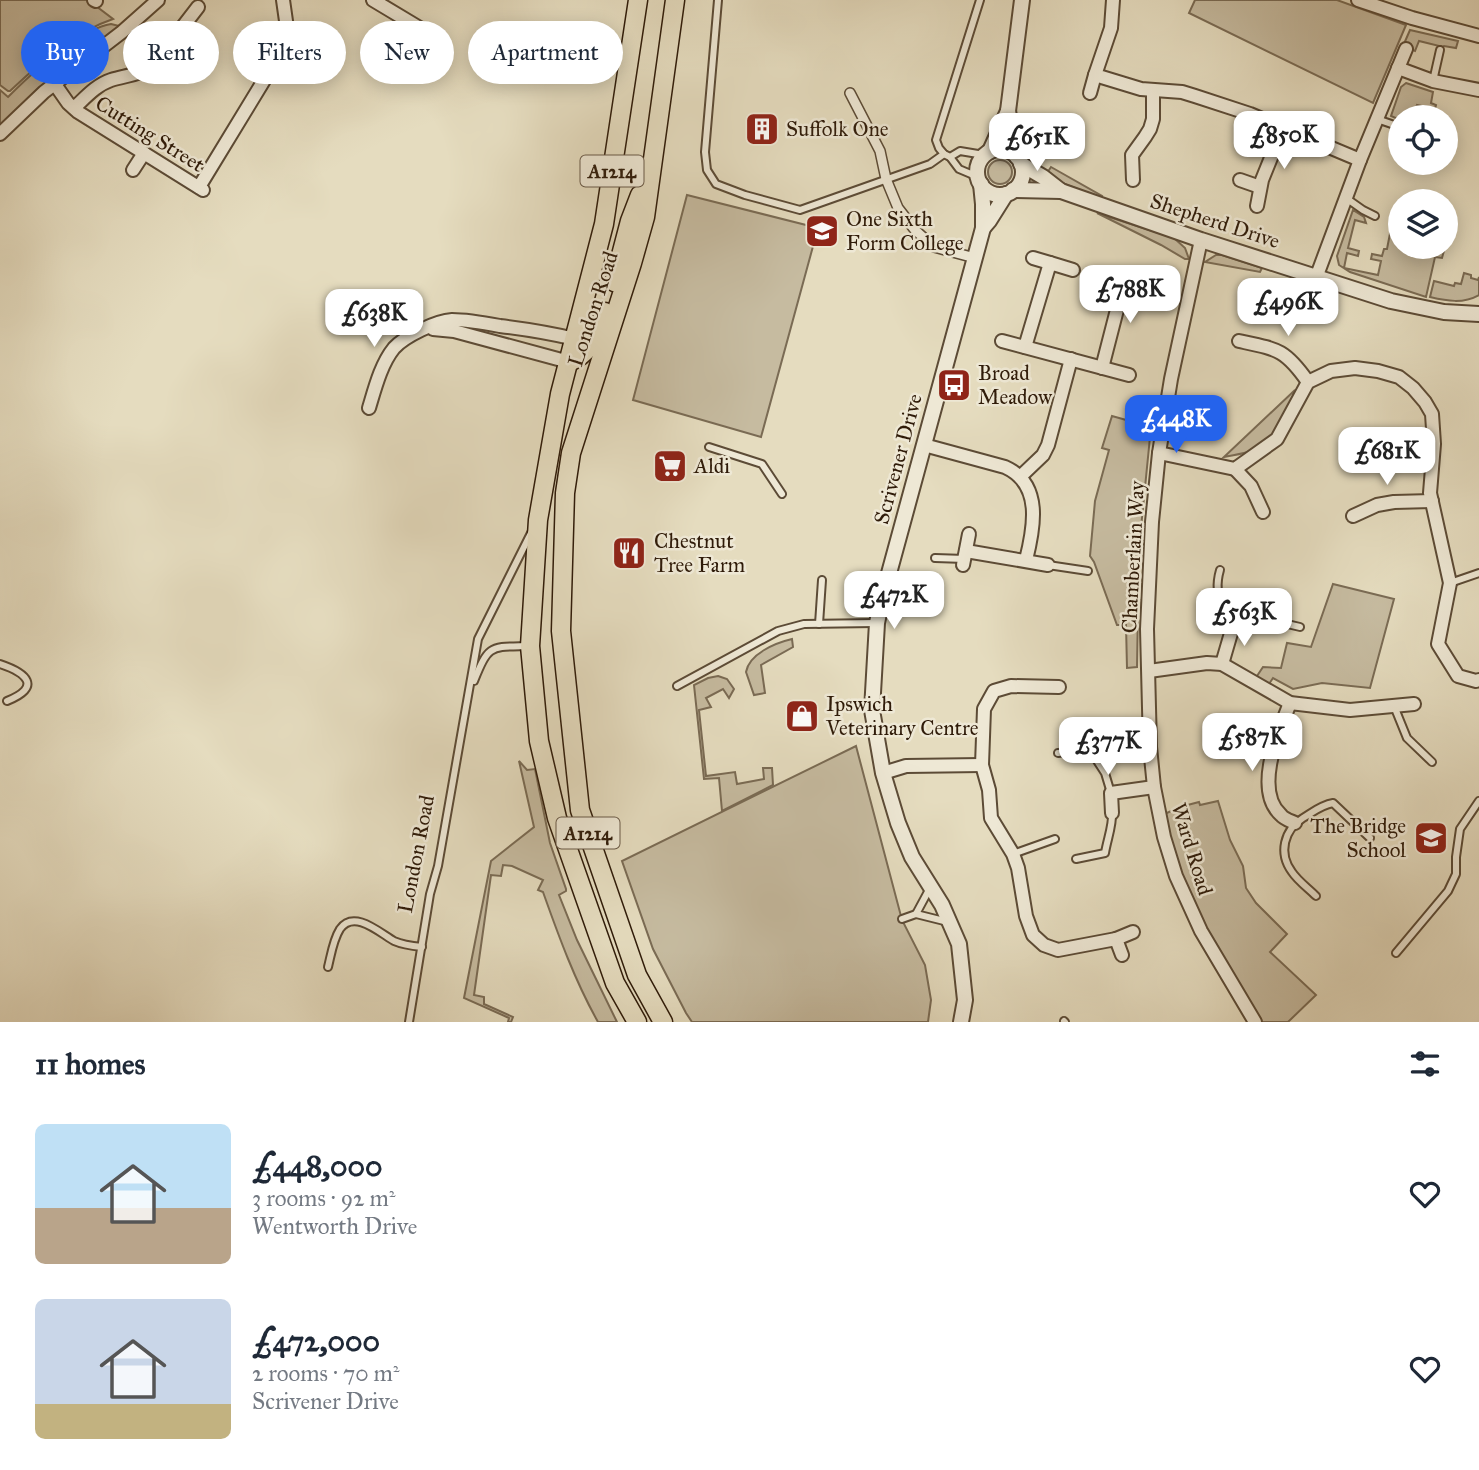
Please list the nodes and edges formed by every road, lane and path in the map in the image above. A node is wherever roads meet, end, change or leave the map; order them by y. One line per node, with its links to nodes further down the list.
1 (158, 0): 14 (street)
2 (283, 0): 32 (street, Cutting Street)
3 (373, 0): 12 (street)
4 (638, 0): 64 (main road, London Road / A1214)
5 (675, 0): 35 (main road, London Road / A1214)
6 (718, 0): 39 (lane)
7 (980, 0): 34 (lane)
8 (1022, 0): 27 (street)
9 (1112, 0): 18 (street)
10 (1359, 0): 13 (street)
11 (198, 7): 26 (street, Cutting Street)
12 (408, 21)
13 (1479, 36)
14 (109, 42)
15 (1406, 49): 17 (street)
16 (1440, 50): 19 (lane)
17 (1398, 68): 19 (street); 28 (street)
18 (1095, 75): 23 (street); 25 (street)
19 (1433, 80): 22 (street)
20 (53, 84): 31 (street)
21 (55, 84): 26 (street, Cutting Street)
22 (1479, 90)
23 (1153, 91): 30 (street); 40 (street)
24 (850, 93): 39 (street)
25 (1090, 93)
26 (74, 108): 32 (street, Cutting Street)
27 (1008, 111): 33 (street); 36 (street)
28 (1377, 119): 29 (lane); 37 (street)
29 (1388, 123)
30 (1283, 128): 37 (street); 43 (street)
31 (0, 134)
32 (144, 153): 38 (street)
33 (987, 153): 34 (lane); 36 (street); 42 (street)
34 (947, 155): 39 (lane); 42 (lane)
35 (654, 159): 64 (main road); 69 (main road, London Road / A1214)
36 (1019, 160): 44 (street, Shepherd Drive); 45 (street)
37 (1360, 160): 46 (street)
38 (133, 170)
39 (886, 179): 51 (street)
40 (1133, 180)
41 (1240, 180): 43 (street)
42 (979, 181): 45 (street); 49 (street, Scrivener Drive)
43 (1260, 187): 47 (street)
44 (1061, 191): 45 (street, Shepherd Drive); 50 (street, Shepherd Drive)
45 (1009, 192): 49 (street, Scrivener Drive)
46 (1346, 198): 48 (lane); 55 (street)
47 (1257, 206)
48 (1375, 216)
49 (983, 228): 51 (street, Scrivener Drive)
50 (1201, 240): 55 (street, Shepherd Drive); 73 (street, Chamberlain Way)
51 (975, 258): 71 (street, Scrivener Drive)
52 (1033, 258): 53 (street)
53 (1050, 263): 54 (street); 63 (street)
54 (1073, 270)
55 (1316, 278): 59 (street, Shepherd Drive)
56 (1101, 292): 57 (street)
57 (1120, 298): 58 (street); 66 (street)
58 (1137, 302)
59 (1479, 314)
60 (425, 328): 64 (street); 64 (street); 70 (street)
61 (1002, 341): 63 (street)
62 (1239, 341): 68 (street)
63 (1025, 347): 65 (street)
64 (576, 352): 69 (main road); 80 (main road, London Road / A1214)
65 (1071, 359): 66 (street); 75 (street)
66 (1102, 368): 67 (street)
67 (1129, 375)
68 (1308, 382): 74 (street); 77 (street)
69 (588, 398): 135 (main road, London Road / A1214)
70 (369, 408)
71 (924, 445): 75 (street); 94 (street, Scrivener Drive)
72 (709, 447): 76 (lane)
73 (1159, 453): 74 (street); 100 (street, Chamberlain Way)
74 (1235, 469): 78 (street)
75 (1020, 477): 84 (street)
76 (782, 494)
77 (1432, 501): 79 (street); 90 (street)
78 (1264, 512)
79 (1353, 516)
80 (538, 520): 97 (main road, London Road / A1214); 104 (lane, London Road)
81 (969, 534): 83 (street)
82 (935, 558): 83 (lane)
83 (965, 558): 84 (street)
84 (1026, 560): 85 (street)
85 (1048, 565): 87 (lane)
86 (1220, 570): 91 (lane)
87 (1088, 571)
88 (1479, 573): 90 (lane)
89 (822, 580): 95 (lane)
90 (1450, 583): 101 (street)
91 (1223, 608): 93 (street)
92 (1253, 615): 93 (street); 96 (lane)
93 (1236, 616): 99 (street)
94 (877, 623): 95 (lane); 112 (street, Scrivener Drive)
95 (819, 624): 102 (lane)
96 (1300, 627)
97 (530, 646): 104 (lane, London Road); 134 (main road, A1214)
98 (0, 664): 105 (lane)
99 (1223, 664): 100 (street); 106 (street)
100 (1149, 671): 113 (street, Ward Road)
101 (1479, 680)
102 (677, 686)
103 (1059, 687): 111 (street)
104 (468, 695): 129 (lane, London Road)
105 (7, 702)
106 (1290, 703): 108 (street); 117 (street)
107 (1414, 704): 108 (street)
108 (1394, 706): 110 (lane)
109 (1058, 753): 114 (lane)
110 (1432, 762)
111 (982, 765): 112 (street); 120 (street)
112 (883, 773): 122 (street, Scrivener Drive)
113 (1154, 788): 114 (street); 137 (street, Ward Road)
114 (1111, 793): 116 (street)
115 (1479, 801): 130 (lane)
116 (1112, 813): 121 (lane)
117 (1296, 823): 118 (lane); 123 (lane)
118 (1370, 838)
119 (1055, 839): 120 (lane)
120 (1013, 854): 128 (street)
121 (1076, 859)
122 (931, 887): 124 (lane); 126 (street, Scrivener Drive)
123 (1315, 896)
124 (916, 914): 125 (lane); 126 (lane)
125 (902, 919)
126 (950, 922): 136 (street, Scrivener Drive)
127 (1133, 932): 128 (street)
128 (1116, 939): 131 (street)
129 (422, 947): 132 (lane); 133 (lane, London Road)
130 (1396, 953)
131 (1122, 955)
132 (328, 967)
133 (409, 1022)
134 (636, 1022)
135 (663, 1022)
136 (961, 1022)
137 (1255, 1022)

